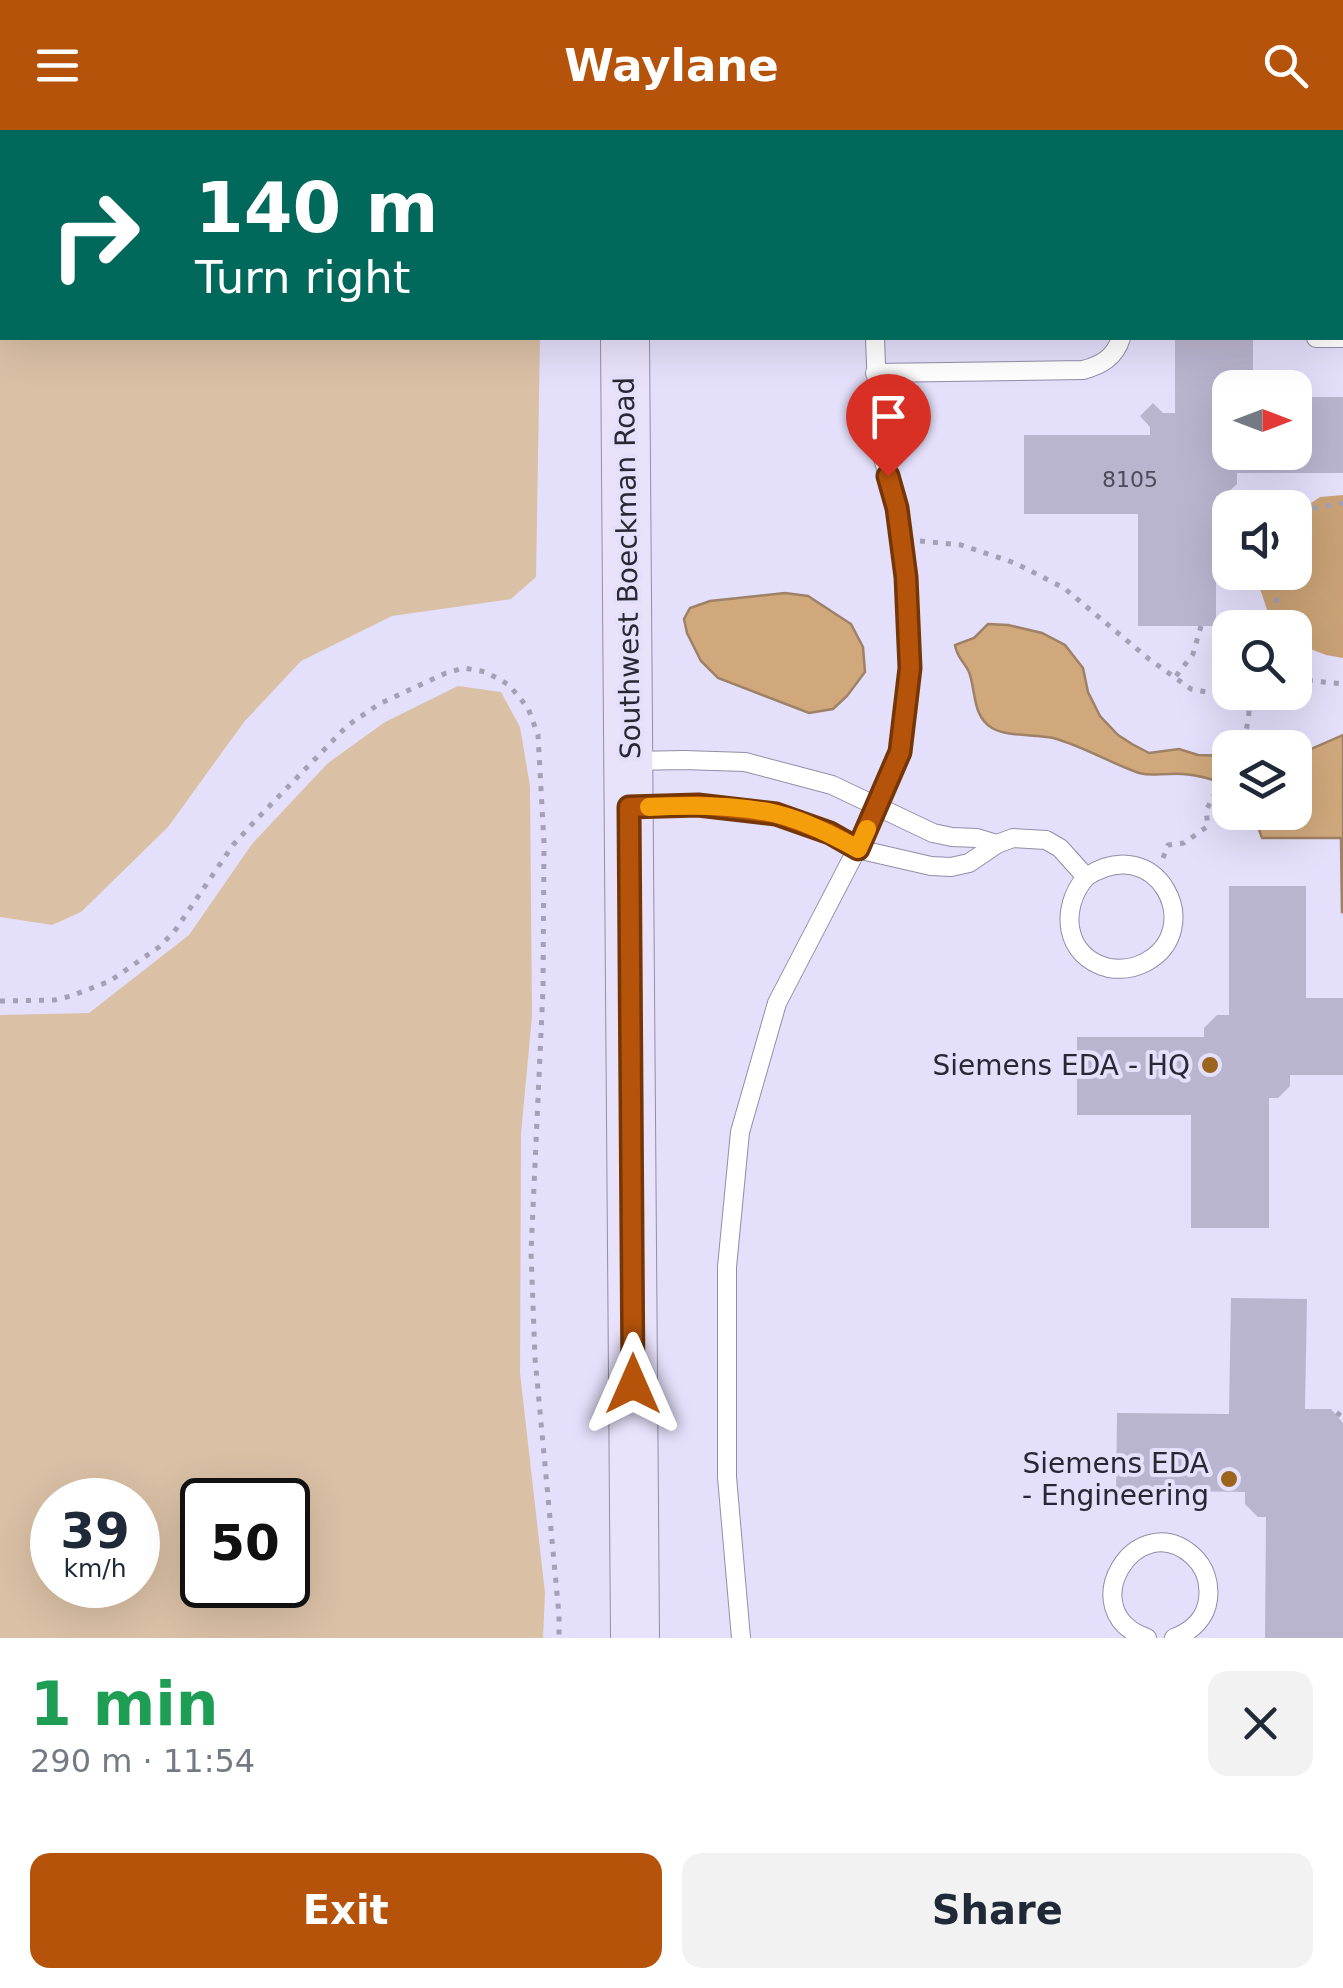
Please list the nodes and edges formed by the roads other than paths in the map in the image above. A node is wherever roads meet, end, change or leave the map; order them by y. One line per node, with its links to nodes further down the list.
1 (625, 340): 5 (main road, Southwest Boeckman Road)
2 (875, 340): 4 (lane)
3 (1120, 340): 4 (lane)
4 (875, 373): 6 (lane)
5 (629, 761): 6 (lane); 7 (main road, Southwest Boeckman Road)
6 (878, 806): 8 (lane); 9 (lane)
7 (629, 807): 9 (lane); 12 (main road, Southwest Boeckman Road)
8 (997, 844): 9 (lane); 10 (lane)
9 (858, 849): 13 (lane)
10 (1086, 877): 10 (lane)
11 (1124, 1633): 14 (lane); 15 (lane)
12 (635, 1638)
13 (741, 1638)
14 (1147, 1638)
15 (1174, 1638)

